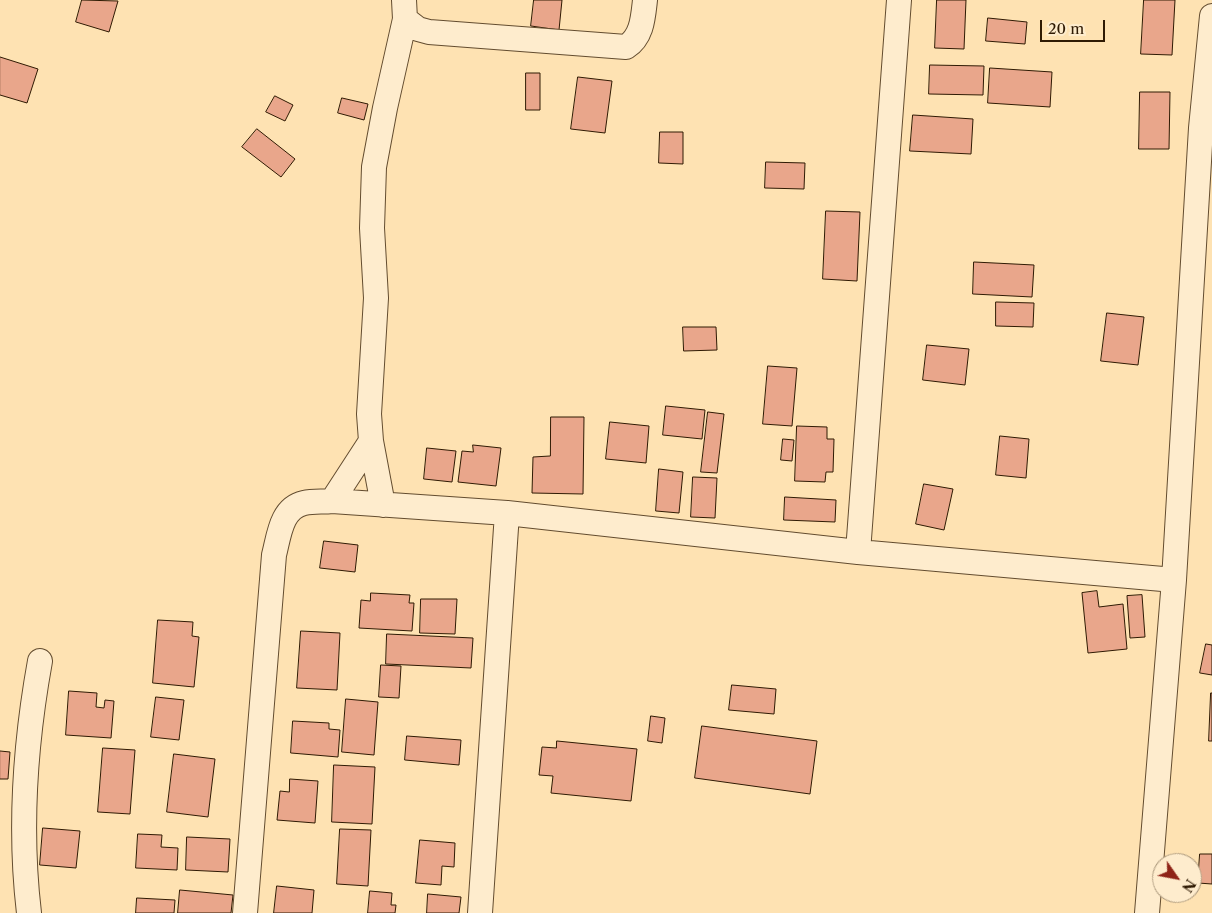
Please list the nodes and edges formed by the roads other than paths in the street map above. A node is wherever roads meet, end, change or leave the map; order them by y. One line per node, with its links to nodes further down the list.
1 (645, 0): 3 (street)
2 (899, 0): 9 (street)
3 (404, 10): 5 (street)
4 (1212, 16): 10 (street)
5 (371, 441): 6 (street); 7 (street)
6 (332, 501): 7 (street); 13 (street)
7 (382, 505): 8 (street)
8 (507, 512): 9 (street); 14 (street)
9 (858, 552): 10 (street)
10 (1174, 580): 15 (street)
11 (40, 661): 12 (street)
12 (29, 913)
13 (245, 913)
14 (480, 913)
15 (1147, 913)

